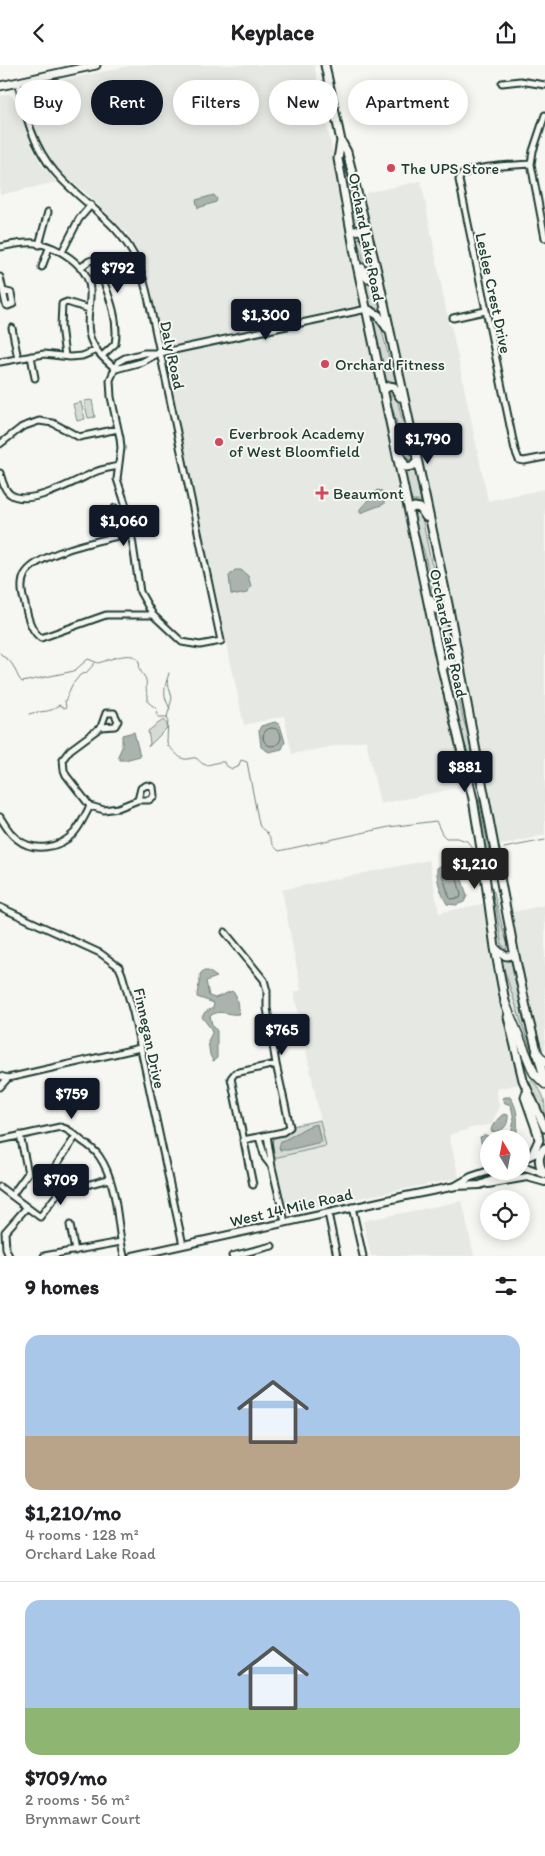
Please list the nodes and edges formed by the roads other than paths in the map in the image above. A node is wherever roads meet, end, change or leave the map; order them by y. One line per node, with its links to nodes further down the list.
1 (96, 65): 3 (main road)
2 (325, 65): 12 (main road, Orchard Lake Road)
3 (88, 66): 4 (main road)
4 (79, 67): 5 (main road)
5 (26, 80)
6 (15, 83): 9 (main road)
7 (502, 83): 8 (street)
8 (545, 85)
9 (0, 86)
10 (545, 115): 14 (street)
11 (30, 125): 16 (street, Daly Road)
12 (341, 141): 13 (main road, Orchard Lake Road); 15 (main road, Orchard Lake Road)
13 (338, 159): 15 (main road); 18 (main road, Orchard Lake Road)
14 (531, 164): 19 (street); 33 (street, Leslee Crest Drive)
15 (353, 173): 24 (main road, Orchard Lake Road)
16 (91, 205): 25 (street); 38 (street, Daly Road)
17 (48, 212): 21 (street)
18 (351, 232): 20 (main road, Orchard Lake Road); 24 (main road)
19 (545, 238)
20 (354, 244): 28 (main road); 32 (main road, Orchard Lake Road)
21 (39, 245): 22 (street); 23 (street)
22 (0, 247)
23 (49, 247): 25 (street); 26 (street)
24 (372, 249): 28 (main road, Orchard Lake Road)
25 (62, 253): 27 (street)
26 (42, 267)
27 (80, 269): 31 (street); 41 (street)
28 (378, 275): 36 (main road, Orchard Lake Road)
29 (0, 277): 30 (street)
30 (3, 291)
31 (88, 309): 37 (street); 40 (street)
32 (367, 309): 36 (main road); 38 (street); 48 (main road, Orchard Lake Road)
33 (485, 311): 34 (street); 53 (street, Leslee Crest Drive)
34 (453, 318)
35 (12, 328): 43 (street)
36 (389, 333): 49 (main road, Orchard Lake Road)
37 (97, 350): 40 (street); 41 (street)
38 (160, 353): 42 (street); 45 (street); 64 (street, Daly Road)
39 (31, 356): 40 (street); 43 (street); 47 (street)
40 (65, 356)
41 (102, 356): 46 (street)
42 (128, 356): 45 (street); 46 (street)
43 (18, 359): 44 (street)
44 (0, 362)
45 (131, 365): 46 (street)
46 (116, 369): 50 (street)
47 (35, 378)
48 (384, 390): 49 (main road); 52 (main road, Orchard Lake Road)
49 (405, 409): 54 (main road, Orchard Lake Road)
50 (118, 429): 51 (street); 55 (street)
51 (0, 444)
52 (396, 447): 54 (main road); 58 (main road, Orchard Lake Road)
53 (545, 457)
54 (416, 462): 59 (main road, Orchard Lake Road)
55 (118, 466): 56 (street); 60 (street)
56 (0, 473)
57 (115, 508): 61 (street)
58 (409, 511): 59 (main road); 62 (main road, Orchard Lake Road)
59 (429, 521): 63 (main road, Orchard Lake Road)
60 (131, 533): 61 (street); 64 (street)
61 (120, 536): 64 (street)
62 (424, 585): 63 (main road); 65 (main road, Orchard Lake Road)
63 (448, 604): 66 (main road, Orchard Lake Road)
64 (153, 615)
65 (442, 669): 66 (main road); 68 (main road, Orchard Lake Road)
66 (461, 675): 69 (main road, Orchard Lake Road)
67 (101, 727): 71 (street)
68 (465, 767): 69 (main road); 74 (main road, Orchard Lake Road)
69 (483, 793): 73 (main road, Orchard Lake Road)
70 (138, 800): 71 (street)
71 (90, 806): 72 (street)
72 (0, 817)
73 (502, 885): 74 (main road); 78 (main road, Orchard Lake Road)
74 (486, 889): 77 (main road, Orchard Lake Road)
75 (0, 907): 80 (street, Finnegan Drive)
76 (225, 933): 83 (street)
77 (495, 948): 78 (main road); 79 (main road, Orchard Lake Road)
78 (514, 951): 81 (main road, Orchard Lake Road)
79 (505, 1003): 86 (main road); 88 (main road, Orchard Lake Road)
80 (140, 1048): 85 (street); 120 (street, Finnegan Drive)
81 (537, 1053): 82 (main road); 86 (main road, Orchard Lake Road)
82 (545, 1062)
83 (276, 1064): 91 (street); 95 (street)
84 (0, 1076): 85 (street)
85 (8, 1078): 87 (street)
86 (545, 1083)
87 (0, 1087)
88 (527, 1091): 89 (main road, Orchard Lake Road); 97 (main road)
89 (545, 1128)
90 (20, 1135): 92 (street); 94 (street); 111 (street)
91 (267, 1135): 93 (street); 99 (street)
92 (76, 1136): 103 (street); 106 (street)
93 (259, 1137): 95 (street); 99 (street)
94 (0, 1140)
95 (244, 1140): 107 (street)
96 (544, 1147): 97 (street); 102 (main road)
97 (533, 1153): 98 (street)
98 (530, 1155)
99 (272, 1167): 115 (street)
100 (530, 1169): 102 (street)
101 (480, 1174): 109 (street, West 14 Mile Road)
102 (545, 1174)
103 (109, 1179): 106 (street); 119 (street)
104 (492, 1180): 108 (street, West 14 Mile Road)
105 (545, 1182): 108 (street)
106 (66, 1183): 112 (street)
107 (253, 1185)
108 (480, 1185): 109 (street, West 14 Mile Road)
109 (456, 1186): 113 (street, West 14 Mile Road)
110 (0, 1187): 111 (street)
111 (12, 1195): 112 (street)
112 (27, 1207): 118 (street)
113 (352, 1207): 114 (street, West 14 Mile Road); 123 (street)
114 (328, 1213): 115 (street, West 14 Mile Road); 129 (street)
115 (285, 1222): 120 (street, West 14 Mile Road)
116 (70, 1225): 122 (street)
117 (0, 1229): 118 (street)
118 (5, 1233): 124 (street)
119 (121, 1241): 122 (street); 126 (street)
120 (183, 1245): 127 (street, West 14 Mile Road)
121 (272, 1246): 128 (street)
122 (75, 1251): 125 (street)
123 (362, 1255)
124 (9, 1256)
125 (44, 1256)
126 (124, 1256)
127 (133, 1256)
128 (232, 1256)
129 (338, 1256)

